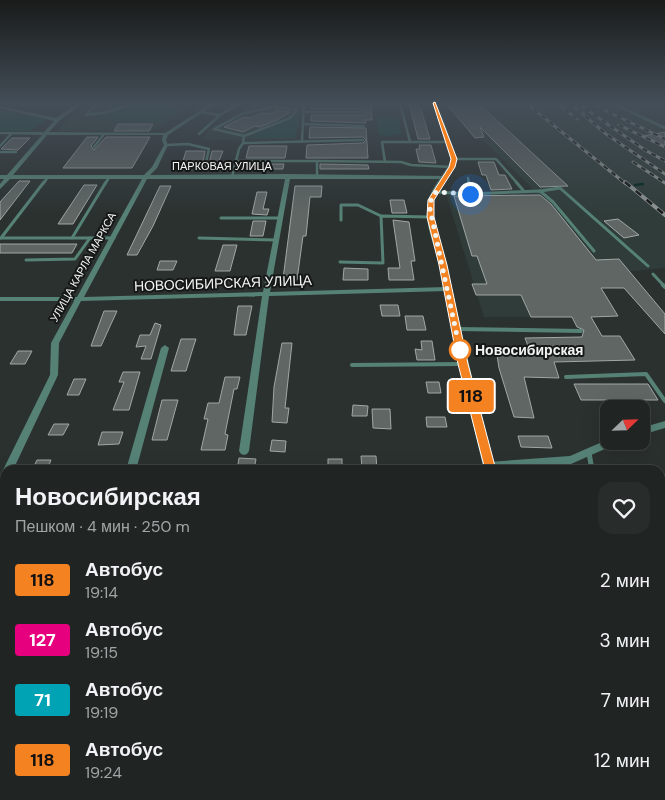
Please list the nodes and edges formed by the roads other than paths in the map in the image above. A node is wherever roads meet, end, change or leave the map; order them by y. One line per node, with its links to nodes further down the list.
1 (39, 140): 23 (street)
2 (99, 140): 10 (lane)
3 (164, 140): 9 (street, УЛИЦА КАРЛА МАРКСА)
4 (353, 140): 5 (lane)
5 (302, 142): 8 (lane)
6 (410, 142): 7 (lane); 16 (lane)
7 (450, 142): 17 (street)
8 (243, 143): 13 (lane)
9 (166, 145): 15 (lane); 19 (street, УЛИЦА КАРЛА МАРКСА)
10 (94, 147)
11 (0, 152): 12 (lane)
12 (16, 152)
13 (235, 161): 14 (lane); 25 (lane)
14 (317, 161): 16 (lane); 21 (lane)
15 (206, 162)
16 (385, 162): 17 (lane)
17 (453, 163): 26 (street); 29 (lane)
18 (110, 176): 19 (street, ПАРКОВАЯ УЛИЦА); 24 (street, ПАРКОВАЯ УЛИЦА); 39 (lane)
19 (146, 176): 25 (street, ПАРКОВАЯ УЛИЦА); 41 (street, УЛИЦА КАРЛА МАРКСА)
20 (288, 176): 21 (street, ПАРКОВАЯ УЛИЦА); 25 (street, ПАРКОВАЯ УЛИЦА); 36 (street)
21 (317, 176): 26 (street, ПАРКОВАЯ УЛИЦА)
22 (0, 177): 23 (street, ПАРКОВАЯ УЛИЦА)
23 (9, 177): 24 (street, ПАРКОВАЯ УЛИЦА); 28 (street)
24 (48, 177): 38 (lane)
25 (232, 177)
26 (445, 177): 31 (street)
27 (468, 178): 32 (lane)
28 (0, 187)
29 (523, 190): 30 (lane); 32 (lane)
30 (540, 191): 44 (lane); 47 (lane)
31 (436, 192): 32 (lane); 34 (street)
32 (470, 194)
33 (381, 216): 34 (lane); 37 (lane); 46 (lane)
34 (430, 217): 50 (street)
35 (221, 218): 36 (lane)
36 (280, 218): 43 (street)
37 (341, 220)
38 (1, 238): 39 (lane)
39 (72, 238): 40 (lane)
40 (90, 238): 41 (lane); 45 (lane)
41 (114, 238): 53 (street, УЛИЦА КАРЛА МАРКСА)
42 (199, 238): 43 (lane)
43 (276, 240): 51 (street)
44 (594, 251)
45 (26, 260)
46 (340, 262)
47 (648, 266)
48 (653, 274): 49 (lane)
49 (665, 287)
50 (447, 289): 51 (street, НОВОСИБИРСКАЯ УЛИЦА); 54 (street)
51 (266, 294): 53 (street, НОВОСИБИРСКАЯ УЛИЦА); 64 (street)
52 (0, 299): 53 (street, НОВОСИБИРСКАЯ УЛИЦА)
53 (79, 299): 66 (street, УЛИЦА КАРЛА МАРКСА)
54 (455, 329): 55 (lane); 57 (street)
55 (581, 330)
56 (165, 348): 67 (street)
57 (463, 364): 58 (lane); 68 (street)
58 (352, 365)
59 (566, 377): 60 (lane)
60 (665, 401)
61 (665, 425): 62 (street)
62 (650, 429)
63 (600, 448): 65 (street)
64 (244, 451)
65 (589, 453): 69 (street); 70 (lane)
66 (10, 465)
67 (132, 465)
68 (489, 465)
69 (520, 465)
70 (591, 465)

